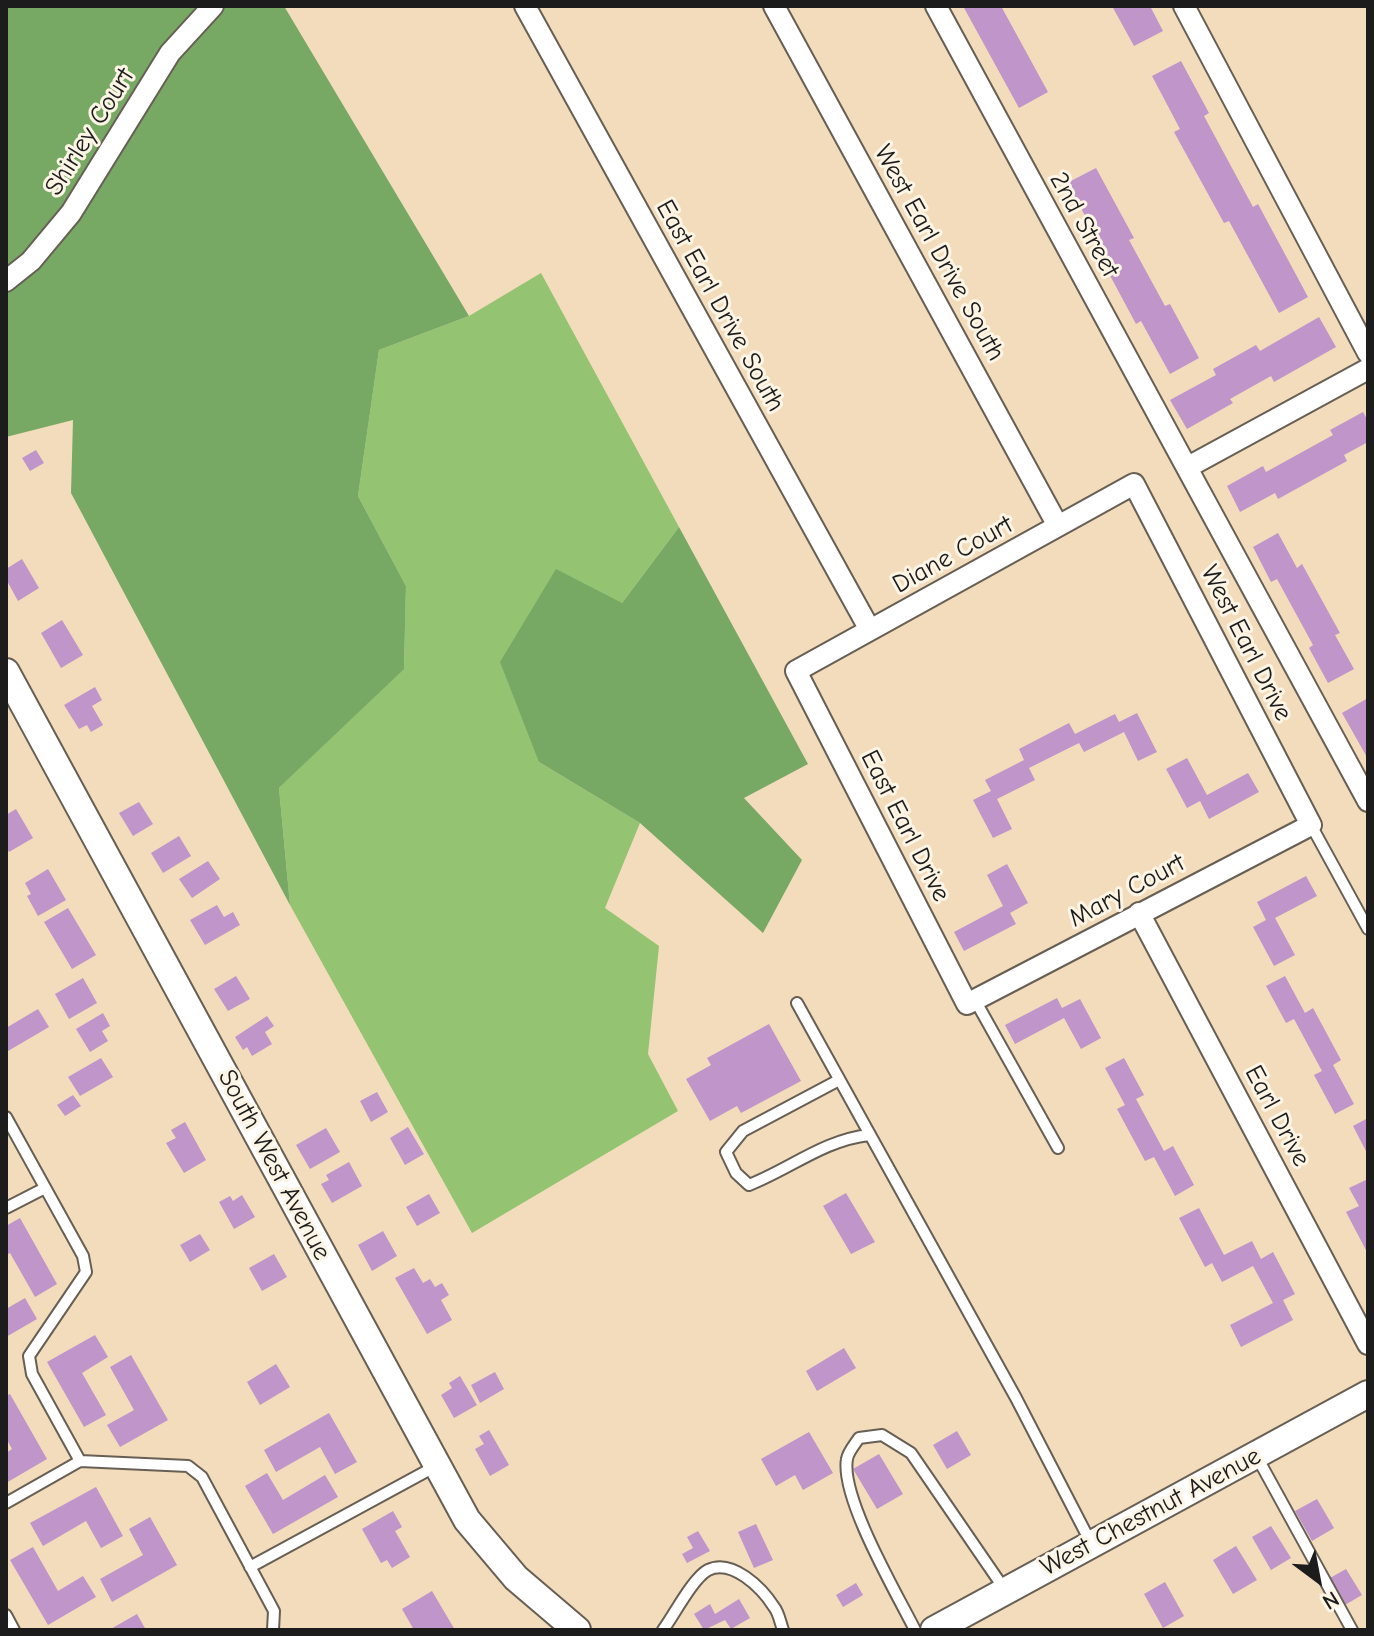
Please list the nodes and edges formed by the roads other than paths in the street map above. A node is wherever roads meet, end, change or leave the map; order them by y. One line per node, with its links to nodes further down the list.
1 (213, 6): 6 (street, Shirley Court)
2 (525, 6): 12 (street, East Earl Drive South)
3 (774, 6): 11 (street, West Earl Drive South)
4 (936, 6): 9 (street, 2nd Street)
5 (1184, 6): 7 (street)
6 (6, 281)
7 (1368, 353)
8 (1368, 369): 9 (street)
9 (1188, 467): 15 (street, 2nd Street)
10 (1134, 484): 11 (street, Diane Court); 16 (street, West Earl Drive)
11 (1058, 526): 12 (street, Diane Court)
12 (870, 630): 13 (street, Diane Court)
13 (796, 671): 19 (street, East Earl Drive)
14 (6, 672): 31 (street, South West Avenue)
15 (1368, 801)
16 (1311, 825): 17 (street, Mary Court); 18 (lane)
17 (1139, 913): 19 (street, Mary Court); 27 (street, Earl Drive)
18 (1368, 929)
19 (971, 1002): 24 (lane)
20 (797, 1003): 21 (lane)
21 (839, 1080): 23 (lane); 23 (lane)
22 (6, 1117): 25 (lane)
23 (869, 1135): 33 (lane)
24 (1058, 1148)
25 (45, 1188): 26 (lane); 30 (lane)
26 (6, 1208)
27 (1368, 1344)
28 (1368, 1394): 29 (street, West Chestnut Avenue)
29 (1256, 1455): 33 (street, West Chestnut Avenue); 44 (lane)
30 (80, 1461): 32 (lane); 34 (lane)
31 (437, 1465): 34 (lane); 39 (street, South West Avenue)
32 (6, 1503)
33 (1091, 1544): 35 (street, West Chestnut Avenue)
34 (250, 1567): 38 (lane)
35 (1006, 1591): 42 (lane); 43 (street, West Chestnut Avenue)
36 (6, 1615): 37 (lane)
37 (14, 1630)
38 (273, 1630)
39 (577, 1630)
40 (663, 1630): 41 (lane)
41 (783, 1630)
42 (915, 1630)
43 (934, 1630)
44 (1352, 1630)

